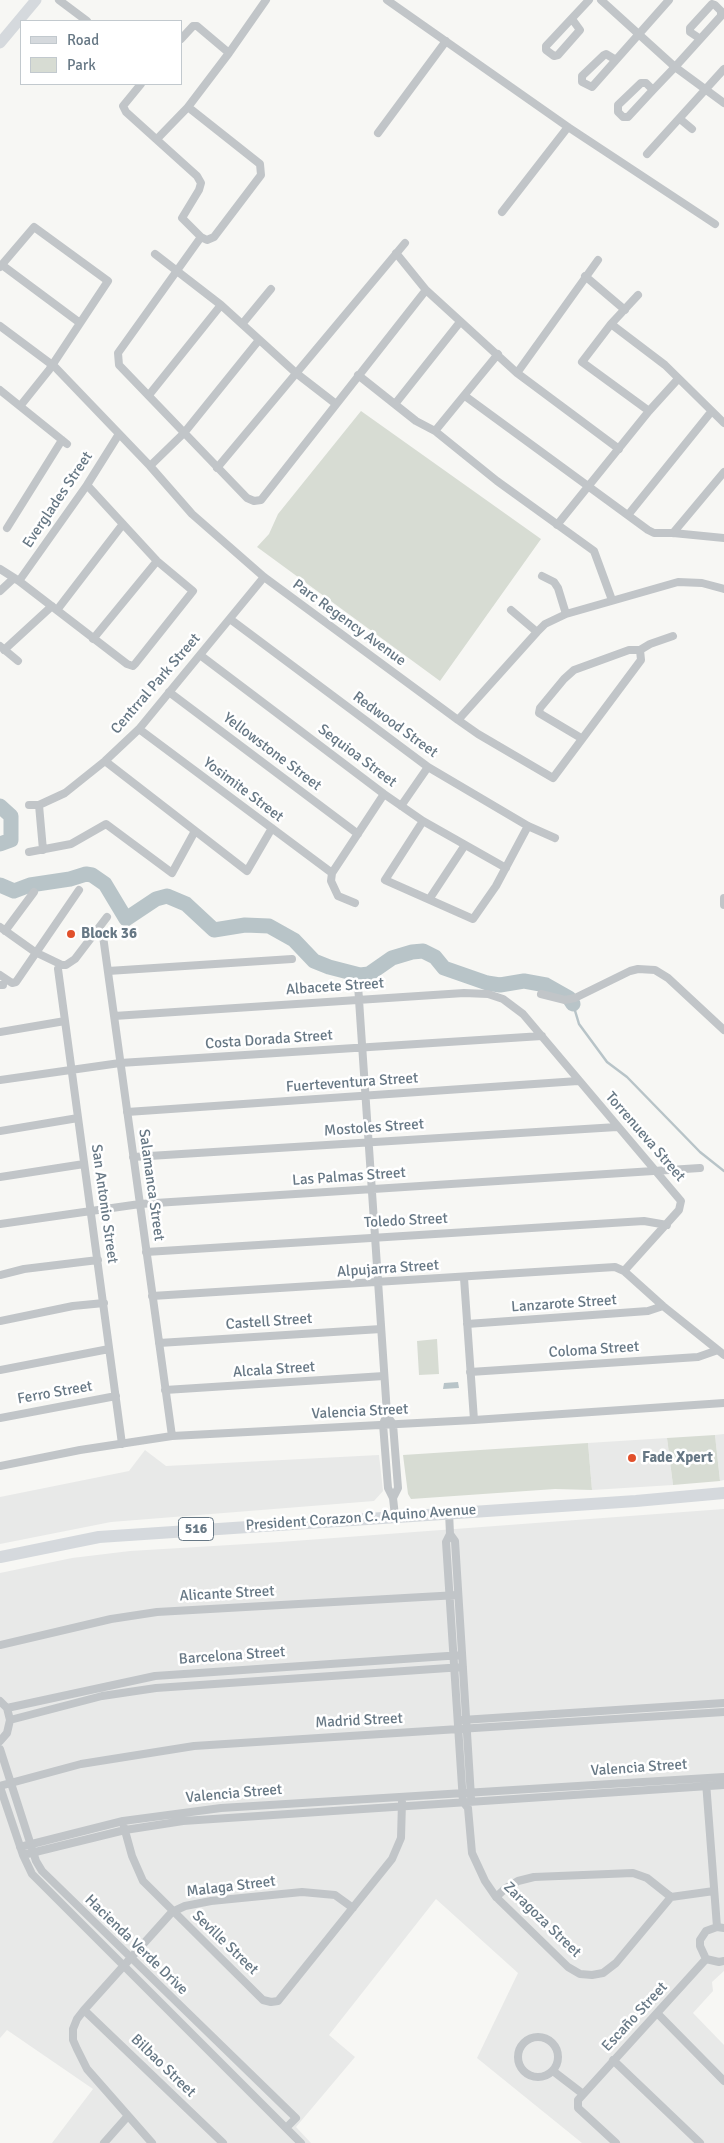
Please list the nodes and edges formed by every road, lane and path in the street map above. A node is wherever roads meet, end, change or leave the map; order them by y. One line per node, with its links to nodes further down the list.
1 (36, 0): 16 (main road)
2 (59, 0): 11 (street)
3 (266, 0): 17 (street)
4 (388, 0): 15 (street)
5 (589, 0): 10 (street)
6 (602, 0): 12 (street)
7 (655, 0): 9 (street)
8 (669, 0): 9 (street)
9 (662, 7): 12 (street)
10 (572, 19): 10 (street)
11 (86, 20)
12 (639, 35): 18 (street); 19 (street)
13 (182, 38): 17 (street)
14 (699, 38): 14 (street); 19 (street)
15 (446, 42): 27 (street); 29 (street)
16 (0, 43)
17 (229, 53): 25 (street)
18 (616, 60): 18 (street)
19 (675, 67): 22 (street); 23 (street)
20 (724, 69): 23 (street)
21 (140, 85): 30 (street)
22 (653, 90): 22 (street)
23 (705, 92): 24 (street); 26 (street)
24 (724, 104)
25 (188, 107): 30 (street); 34 (street)
26 (680, 119): 28 (street); 31 (street)
27 (568, 127): 32 (street); 33 (street)
28 (692, 130)
29 (378, 133)
30 (158, 140): 34 (street)
31 (647, 154)
32 (502, 212)
33 (715, 224)
34 (201, 237): 40 (street)
35 (405, 243): 36 (street)
36 (396, 253): 43 (street); 55 (street)
37 (155, 254): 40 (street)
38 (598, 260): 41 (street)
39 (1, 266): 48 (street); 48 (street)
40 (178, 272): 45 (street); 60 (street)
41 (586, 276): 46 (street); 56 (street)
42 (271, 289): 49 (street)
43 (426, 290): 47 (street); 57 (street)
44 (638, 296): 46 (street)
45 (221, 306): 49 (street); 60 (street)
46 (626, 310): 50 (street)
47 (460, 322): 53 (street); 63 (street)
48 (80, 323): 54 (street)
49 (243, 323): 52 (street)
50 (611, 324): 58 (street); 65 (street)
51 (0, 326): 54 (street, Parc Regency Avenue)
52 (259, 340): 55 (street); 69 (street)
53 (498, 354): 56 (street); 61 (street)
54 (52, 366): 64 (street); 70 (street, Parc Regency Avenue)
55 (296, 373): 62 (street); 73 (street)
56 (517, 373): 71 (street)
57 (358, 375): 62 (street); 63 (street)
58 (678, 379): 65 (street); 66 (street)
59 (0, 390): 64 (street)
60 (149, 395): 69 (street)
61 (465, 396): 68 (street); 76 (street)
62 (336, 404): 73 (street)
63 (395, 404): 68 (street)
64 (21, 405): 80 (street)
65 (648, 411): 71 (street)
66 (711, 412): 67 (street); 77 (street)
67 (724, 423)
68 (435, 431): 79 (street)
69 (184, 433): 72 (street); 73 (street)
70 (119, 434): 72 (street, Parc Regency Avenue); 75 (street, Everglades Street)
71 (618, 449): 76 (street)
72 (150, 466): 86 (street, Parc Regency Avenue)
73 (217, 468)
74 (724, 472): 81 (street)
75 (87, 485): 78 (street); 87 (street, Everglades Street)
76 (589, 486): 77 (street); 79 (street)
77 (628, 515): 81 (street)
78 (123, 524): 83 (street); 91 (street)
79 (557, 525): 90 (street)
80 (7, 528)
81 (673, 533): 82 (street)
82 (724, 538)
83 (157, 561): 97 (street); 97 (street)
84 (0, 569): 87 (street)
85 (542, 576): 93 (street)
86 (264, 577): 94 (street, Centrral Park Street); 103 (street, Parc Regency Avenue)
87 (16, 580): 89 (street, Everglades Street); 91 (street)
88 (724, 589): 90 (street)
89 (0, 591)
90 (612, 600): 93 (street)
91 (54, 608): 97 (street); 98 (street)
92 (511, 610): 95 (street)
93 (566, 614): 95 (street)
94 (230, 619): 100 (street, Centrral Park Street); 107 (street, Redwood Street)
95 (537, 632): 103 (street)
96 (674, 636): 99 (street)
97 (93, 639)
98 (2, 648): 101 (street)
99 (640, 650): 105 (street); 105 (street)
100 (200, 655): 102 (street, Centrral Park Street); 108 (street, Sequioa Street)
101 (18, 661)
102 (169, 692): 104 (street, Centrral Park Street); 116 (street, Yellowstone Street)
103 (458, 720): 105 (street, Parc Regency Avenue)
104 (139, 729): 106 (street, Centrral Park Street); 114 (street, Yosimite Street)
105 (581, 738)
106 (105, 761): 110 (street, Centrral Park Street); 115 (street)
107 (428, 767): 111 (street); 113 (street, Redwood Street)
108 (384, 794): 111 (street, Sequioa Street); 116 (street)
109 (29, 805): 110 (street, Centrral Park Street)
110 (39, 805): 119 (street)
111 (402, 806): 112 (street, Sequioa Street)
112 (424, 821): 118 (street, Sequioa Street); 125 (street)
113 (528, 826): 117 (street, Redwood Street); 121 (street)
114 (272, 828): 115 (street); 122 (street, Yosimite Street)
115 (195, 831): 119 (street)
116 (358, 834): 122 (street)
117 (555, 838)
118 (465, 845): 121 (street, Sequioa Street); 125 (street)
119 (43, 850): 120 (street)
120 (29, 852)
121 (506, 868): 125 (street)
122 (332, 873): 127 (street)
123 (79, 890): 132 (street)
124 (34, 892): 130 (street)
125 (430, 898)
126 (724, 898): 128 (street)
127 (355, 902)
128 (724, 905)
129 (107, 917): 132 (street)
130 (3, 929): 132 (street)
131 (103, 936): 135 (street, Salamanca Street)
132 (35, 952): 136 (street)
133 (292, 959): 135 (street)
134 (58, 969): 141 (street, San Antonio Street)
135 (108, 971): 140 (street, Salamanca Street)
136 (0, 976)
137 (358, 985): 139 (street)
138 (541, 994): 142 (street)
139 (359, 1000): 140 (street, Albacete Street); 144 (street, Albacete Street); 145 (street)
140 (114, 1016): 146 (street, Salamanca Street)
141 (65, 1021): 143 (street); 147 (street, San Antonio Street)
142 (724, 1030)
143 (0, 1032)
144 (542, 1036): 145 (street, Costa Dorada Street); 149 (street, Torrenueva Street)
145 (362, 1047): 146 (street, Costa Dorada Street); 150 (street)
146 (120, 1063): 147 (street, Costa Dorada Street); 151 (street, Salamanca Street)
147 (72, 1069): 148 (street, Costa Dorada Street); 152 (street, San Antonio Street)
148 (0, 1080)
149 (578, 1081): 150 (street, Fuerteventura Street); 153 (street, Torrenueva Street)
150 (365, 1096): 151 (street, Fuerteventura Street); 155 (street)
151 (127, 1112): 156 (street, Salamanca Street)
152 (78, 1118): 154 (street); 157 (street, San Antonio Street)
153 (617, 1127): 155 (street, Mostoles Street); 159 (street, Torrenueva Street)
154 (0, 1131)
155 (368, 1142): 156 (street, Mostoles Street); 161 (street)
156 (133, 1157): 162 (street, Salamanca Street)
157 (84, 1164): 160 (street); 163 (street, San Antonio Street)
158 (700, 1168): 159 (street, Las Palmas Street)
159 (655, 1171): 161 (street, Las Palmas Street); 165 (street, Torrenueva Street)
160 (0, 1177)
161 (372, 1189): 162 (street, Las Palmas Street); 166 (street)
162 (140, 1204): 163 (street, Las Palmas Street); 167 (street, Salamanca Street)
163 (89, 1210): 164 (street, Las Palmas Street); 168 (street, San Antonio Street)
164 (0, 1224)
165 (667, 1225): 166 (street, Toledo Street); 169 (street, Torrenueva Street)
166 (375, 1237): 167 (street, Toledo Street); 172 (street)
167 (146, 1252): 173 (street, Salamanca Street)
168 (98, 1260): 170 (street); 174 (street, San Antonio Street)
169 (624, 1271): 171 (street, Alpujarra Street); 175 (street)
170 (0, 1275)
171 (464, 1278): 172 (street, Alpujarra Street); 177 (street)
172 (378, 1284): 173 (street, Alpujarra Street); 178 (street)
173 (152, 1296): 179 (street, Salamanca Street)
174 (104, 1303): 176 (street); 180 (street, San Antonio Street)
175 (663, 1306): 177 (street, Lanzarote Street); 181 (street)
176 (0, 1321)
177 (467, 1324): 183 (street)
178 (381, 1329): 179 (street, Castell Street); 184 (street)
179 (159, 1343): 185 (street, Salamanca Street)
180 (109, 1349): 182 (street); 186 (street, San Antonio Street)
181 (721, 1352): 183 (street, Coloma Street)
182 (0, 1370)
183 (470, 1372): 190 (street)
184 (384, 1376): 185 (street, Alcala Street); 188 (street)
185 (165, 1390): 193 (street, Salamanca Street)
186 (116, 1396): 189 (street, Ferro Street); 194 (street, San Antonio Street)
187 (724, 1403): 190 (street, Valencia Street)
188 (387, 1414): 191 (street); 192 (street)
189 (0, 1418)
190 (474, 1420): 192 (street, Valencia Street)
191 (383, 1424): 192 (street, Valencia Street); 193 (street, Valencia Street); 197 (street)
192 (393, 1424): 197 (street)
193 (172, 1436): 194 (street, Valencia Street)
194 (122, 1444): 195 (street, Valencia Street)
195 (0, 1466)
196 (724, 1492): 198 (main road, President Corazon C. Aquino Avenue / 516)
197 (394, 1498): 199 (street)
198 (449, 1512): 199 (main road, President Corazon C. Aquino Avenue / 516); 201 (street, Zaragoza Street)
199 (395, 1516): 200 (main road, President Corazon C. Aquino Avenue / 516)
200 (0, 1557)
201 (454, 1596): 202 (street, Alicante Street); 203 (street, Zaragoza Street); 204 (street, Zaragoza Street)
202 (0, 1645)
203 (454, 1655): 204 (street, Barcelona Street); 206 (street, Zaragoza Street); 209 (street, Barcelona Street)
204 (462, 1655): 205 (street, Zaragoza Street)
205 (463, 1667): 206 (street, Barcelona Street); 212 (street, Zaragoza Street)
206 (454, 1668): 211 (street, Barcelona Street); 212 (street, Zaragoza Street)
207 (0, 1701): 209 (street)
208 (724, 1703): 212 (street, Madrid Street)
209 (7, 1708): 211 (street)
210 (724, 1712): 212 (street, Madrid Street)
211 (10, 1720): 213 (street)
212 (462, 1725): 217 (street, Madrid Street); 220 (street, Zaragoza Street)
213 (0, 1742)
214 (0, 1749): 217 (street, Hacienda Verde Drive)
215 (724, 1777): 216 (street, Valencia Street)
216 (706, 1782): 218 (street, Valencia Street); 220 (street, Valencia Street); 225 (street)
217 (11, 1783): 219 (street, Madrid Street); 223 (street, Hacienda Verde Drive)
218 (724, 1785)
219 (0, 1787): 224 (street, Hacienda Verde Drive)
220 (467, 1799): 221 (street, Valencia Street); 226 (street, Zaragoza Street)
221 (402, 1801): 222 (street, Valencia Street); 228 (street)
222 (124, 1826): 223 (street, Valencia Street); 229 (street, Seville Street)
223 (32, 1848): 224 (street, Valencia Street); 231 (street, Hacienda Verde Drive)
224 (21, 1851): 234 (street, Hacienda Verde Drive)
225 (714, 1891): 227 (street); 230 (street)
226 (496, 1898): 227 (street); 227 (street, Zaragoza Street)
227 (671, 1898)
228 (353, 1908): 229 (street, Malaga Street); 229 (street, Seville Street)
229 (172, 1912): 231 (street, Malaga Street)
230 (720, 1928): 232 (street)
231 (129, 1958): 234 (street, Malaga Street); 242 (street, Hacienda Verde Drive)
232 (706, 1959): 233 (street); 236 (street, Escaño Street)
233 (724, 1961)
234 (123, 1965): 235 (street, Malaga Street); 242 (street, Hacienda Verde Drive)
235 (84, 2010): 241 (street, Malaga Street); 245 (street, Bilbao Street)
236 (658, 2014): 237 (street, Escaño Street); 239 (street)
237 (613, 2060): 240 (street, Escaño Street); 248 (street)
238 (553, 2071): 238 (street); 240 (street)
239 (724, 2081)
240 (583, 2094): 247 (street)
241 (127, 2117): 243 (street); 244 (street, Malaga Street)
242 (286, 2128): 246 (street, Hacienda Verde Drive)
243 (104, 2143)
244 (152, 2143)
245 (223, 2143)
246 (301, 2143)
247 (616, 2143)
248 (700, 2143)

